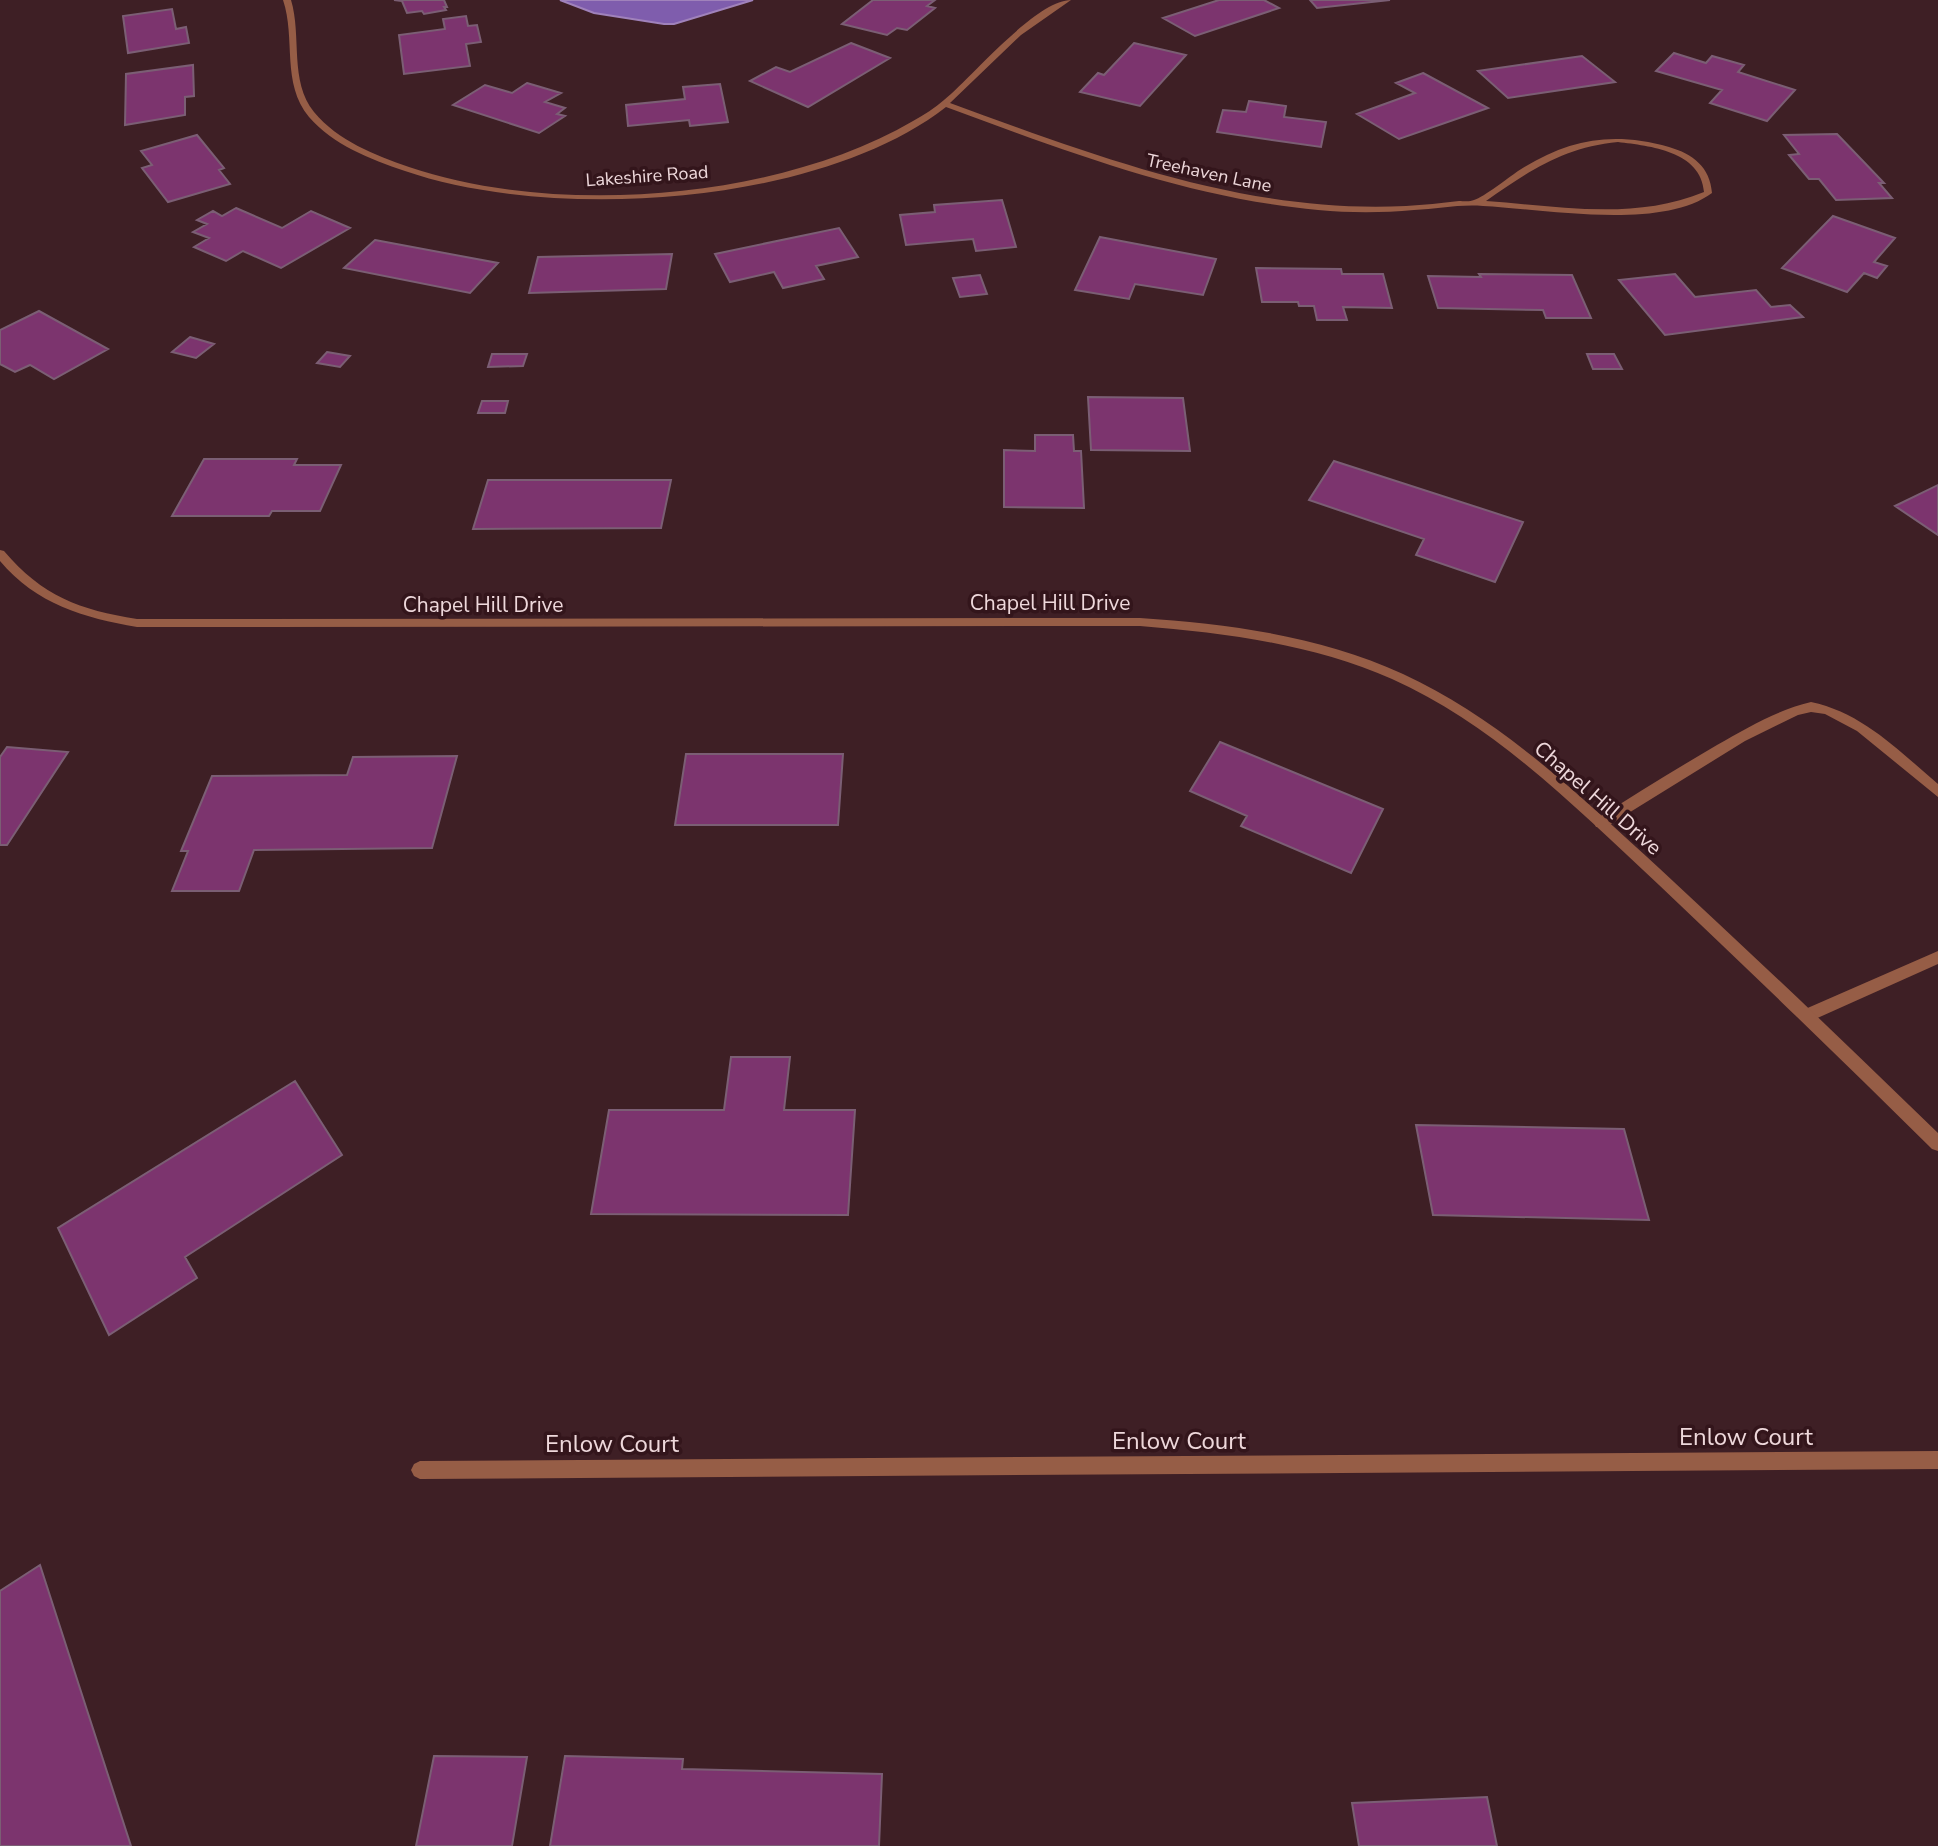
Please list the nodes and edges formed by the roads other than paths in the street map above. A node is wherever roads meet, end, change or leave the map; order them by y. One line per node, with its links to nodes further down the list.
1 (287, 0): 3 (street, Lakeshire Road)
2 (1068, 0): 3 (street, Lakeshire Road)
3 (945, 104): 4 (street, Treehaven Lane)
4 (1478, 202): 4 (street, Treehaven Lane)
5 (0, 554): 7 (street, Chapel Hill Drive)
6 (1938, 792): 7 (street)
7 (1601, 823): 9 (street, Chapel Hill Drive)
8 (1938, 957): 9 (street)
9 (1808, 1015): 10 (street, Chapel Hill Drive)
10 (1938, 1144)
11 (1938, 1460): 12 (street, Enlow Court)
12 (420, 1470)

